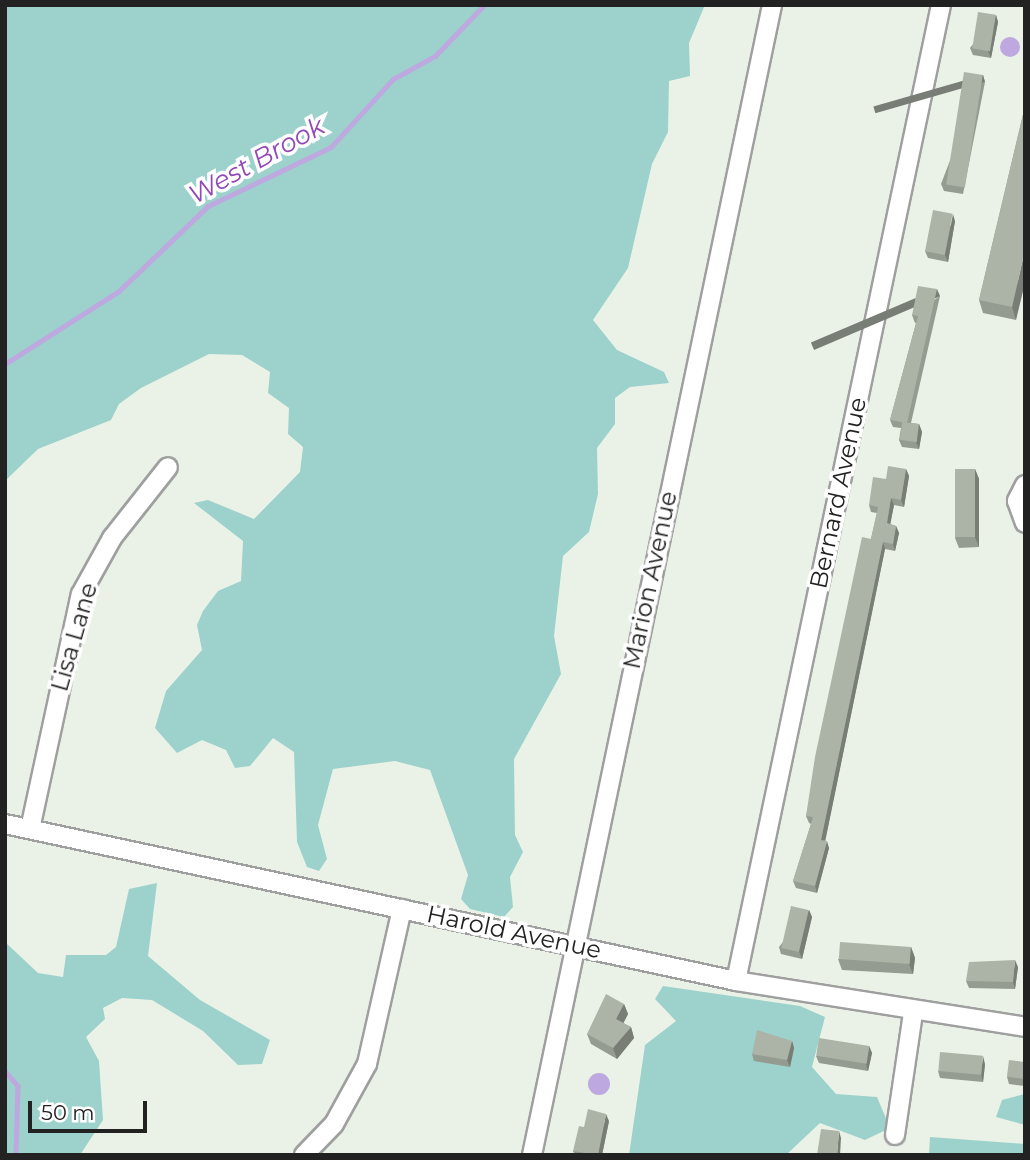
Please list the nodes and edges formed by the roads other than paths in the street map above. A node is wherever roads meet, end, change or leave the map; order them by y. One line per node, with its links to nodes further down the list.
1 (772, 5): 9 (street, Marion Avenue)
2 (941, 5): 10 (street, Bernard Avenue)
3 (168, 467): 7 (street, Lisa Lane)
4 (1025, 485): 5 (street)
5 (1025, 523)
6 (5, 824): 7 (street, Harold Avenue)
7 (30, 829): 8 (street, Harold Avenue)
8 (402, 909): 9 (street, Harold Avenue); 14 (street)
9 (574, 943): 10 (street, Harold Avenue); 15 (street, Marion Avenue)
10 (736, 981): 11 (street, Harold Avenue)
11 (913, 1013): 12 (street, Harold Avenue); 13 (street)
12 (1025, 1027)
13 (895, 1135)
14 (304, 1155)
15 (532, 1155)

